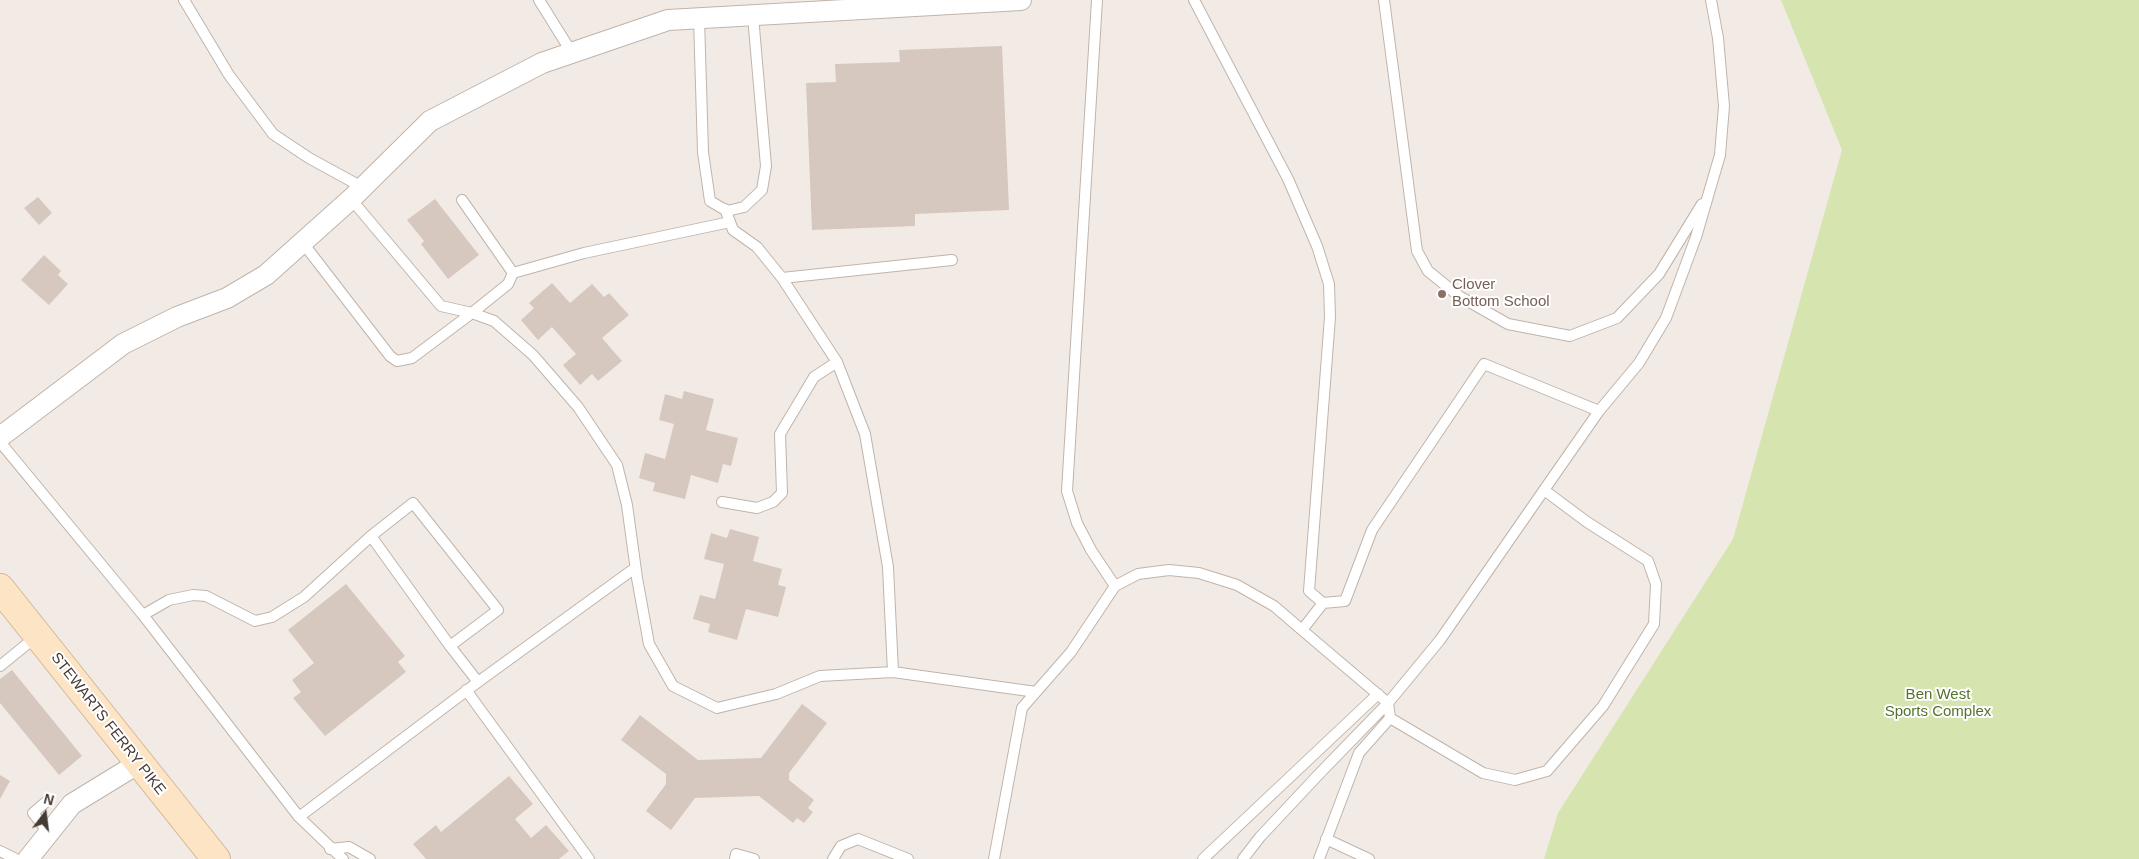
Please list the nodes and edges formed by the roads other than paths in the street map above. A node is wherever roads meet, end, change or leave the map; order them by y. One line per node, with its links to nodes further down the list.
1 (184, 0): 12 (lane)
2 (539, 0): 10 (lane)
3 (1021, 0): 8 (street)
4 (1097, 0): 29 (lane)
5 (1194, 0): 31 (lane)
6 (1384, 0): 11 (lane)
7 (1711, 0): 11 (lane)
8 (753, 16): 9 (street); 14 (lane)
9 (699, 19): 10 (street); 14 (lane)
10 (572, 53): 12 (street)
11 (1709, 191): 22 (lane)
12 (356, 193): 16 (street); 20 (lane)
13 (462, 200): 18 (lane)
14 (726, 210): 15 (lane)
15 (730, 222): 18 (lane); 19 (lane)
16 (303, 243): 20 (lane); 23 (street)
17 (952, 260): 19 (lane)
18 (513, 273): 20 (lane)
19 (782, 278): 21 (lane)
20 (472, 313): 28 (lane)
21 (838, 362): 26 (lane); 37 (lane)
22 (1599, 412): 25 (lane); 31 (lane)
23 (0, 437)
24 (0, 442): 32 (lane)
25 (1544, 490): 42 (lane); 43 (lane)
26 (722, 502)
27 (371, 536): 32 (lane); 35 (lane); 35 (lane)
28 (635, 568): 37 (lane); 38 (lane)
29 (1114, 586): 33 (lane); 40 (lane)
30 (0, 588): 34 (main road, STEWARTS FERRY PIKE)
31 (1323, 603): 33 (lane)
32 (143, 615): 46 (lane)
33 (1302, 630): 41 (lane)
34 (38, 635): 36 (lane); 44 (main road, STEWARTS FERRY PIKE)
35 (450, 646): 38 (lane)
36 (0, 666)
37 (893, 672): 40 (lane)
38 (478, 682): 39 (lane)
39 (466, 690): 46 (lane); 56 (lane)
40 (1036, 692): 61 (lane)
41 (1378, 694): 42 (lane); 62 (lane)
42 (1388, 703): 43 (lane); 63 (lane)
43 (1390, 718): 48 (lane)
44 (139, 763): 47 (street); 53 (main road, STEWARTS FERRY PIKE)
45 (46, 801): 47 (lane)
46 (299, 817): 49 (lane)
47 (48, 832): 52 (street)
48 (1326, 840): 64 (lane); 65 (lane)
49 (330, 849): 54 (lane); 55 (lane)
50 (0, 851): 51 (lane)
51 (16, 859)
52 (28, 859)
53 (216, 859)
54 (343, 859)
55 (370, 859)
56 (589, 859)
57 (735, 859): 58 (lane)
58 (754, 859)
59 (833, 859): 60 (lane)
60 (908, 859)
61 (994, 859)
62 (1203, 859)
63 (1243, 859)
64 (1319, 859)
65 (1369, 859)

